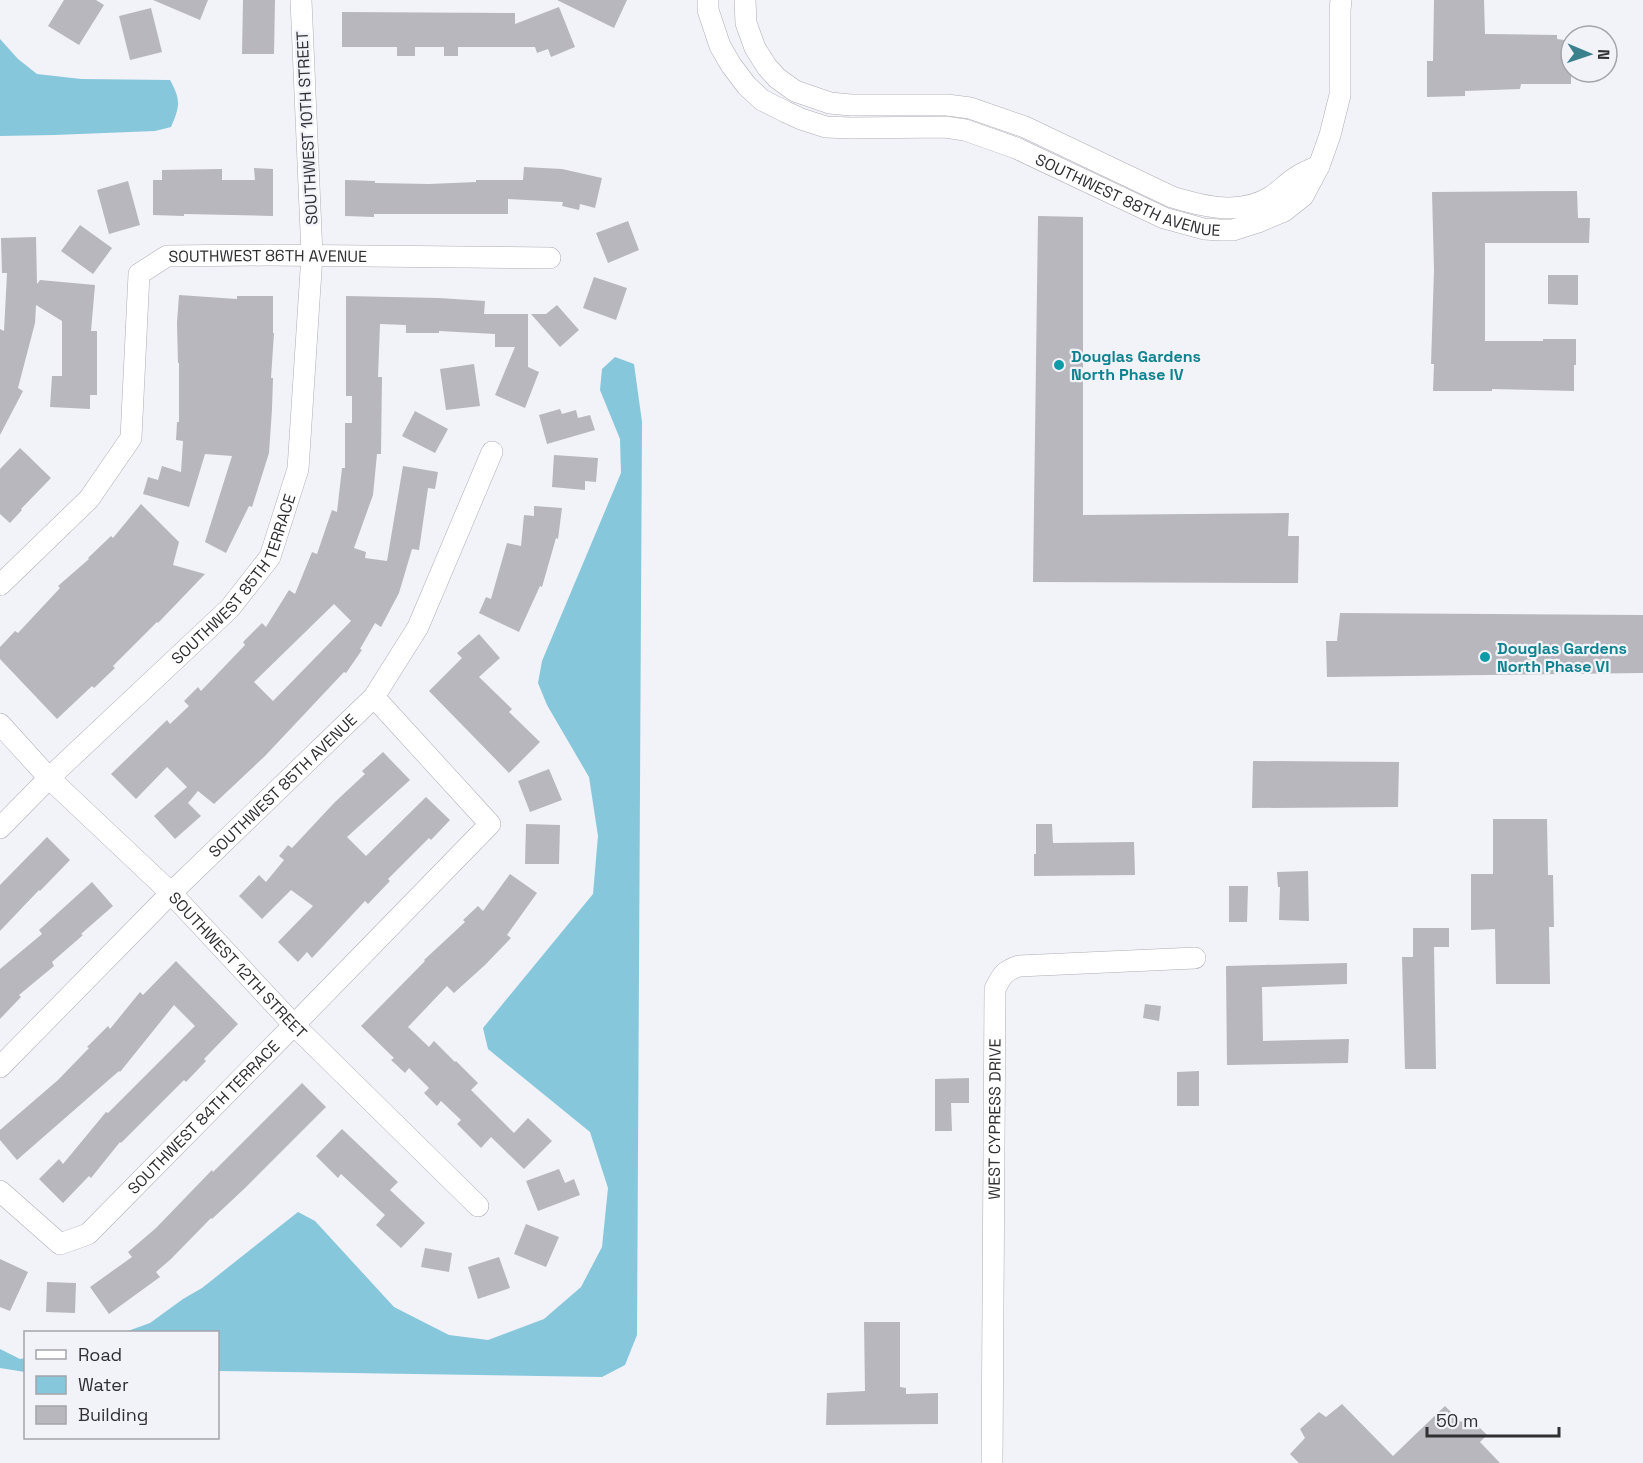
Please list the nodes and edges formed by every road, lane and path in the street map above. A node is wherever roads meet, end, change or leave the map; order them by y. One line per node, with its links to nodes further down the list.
1 (301, 0): 10 (street, SOUTHWEST 10TH STREET)
2 (708, 0): 6 (street, SOUTHWEST 88TH AVENUE)
3 (745, 0): 5 (street, SOUTHWEST 88TH AVENUE)
4 (1341, 0): 9 (street, SOUTHWEST 88TH AVENUE)
5 (810, 97): 6 (street); 7 (street, SOUTHWEST 88TH AVENUE)
6 (801, 119): 8 (street, SOUTHWEST 88TH AVENUE)
7 (1011, 122): 8 (street); 9 (street, SOUTHWEST 88TH AVENUE)
8 (1002, 142): 9 (street, SOUTHWEST 88TH AVENUE)
9 (1254, 214)
10 (312, 255): 11 (street, SOUTHWEST 86TH AVENUE); 13 (street, SOUTHWEST 86TH AVENUE); 16 (street, SOUTHWEST 85TH TERRACE)
11 (550, 258)
12 (492, 452): 14 (street, SOUTHWEST 85TH AVENUE)
13 (0, 585)
14 (374, 697): 18 (street, SOUTHWEST 85TH AVENUE); 20 (street, SOUTHWEST 84TH TERRACE)
15 (0, 724): 16 (street, SOUTHWEST 12TH STREET)
16 (49, 778): 17 (street, SOUTHWEST 85TH TERRACE); 18 (street, SOUTHWEST 12TH STREET)
17 (0, 828)
18 (171, 893): 20 (street, SOUTHWEST 12TH STREET); 21 (street, SOUTHWEST 85TH AVENUE)
19 (1196, 958): 24 (street, WEST CYPRESS DRIVE)
20 (294, 1026): 22 (street, SOUTHWEST 84TH TERRACE); 23 (street, SOUTHWEST 12TH STREET)
21 (0, 1067)
22 (0, 1191)
23 (478, 1206)
24 (992, 1463)

